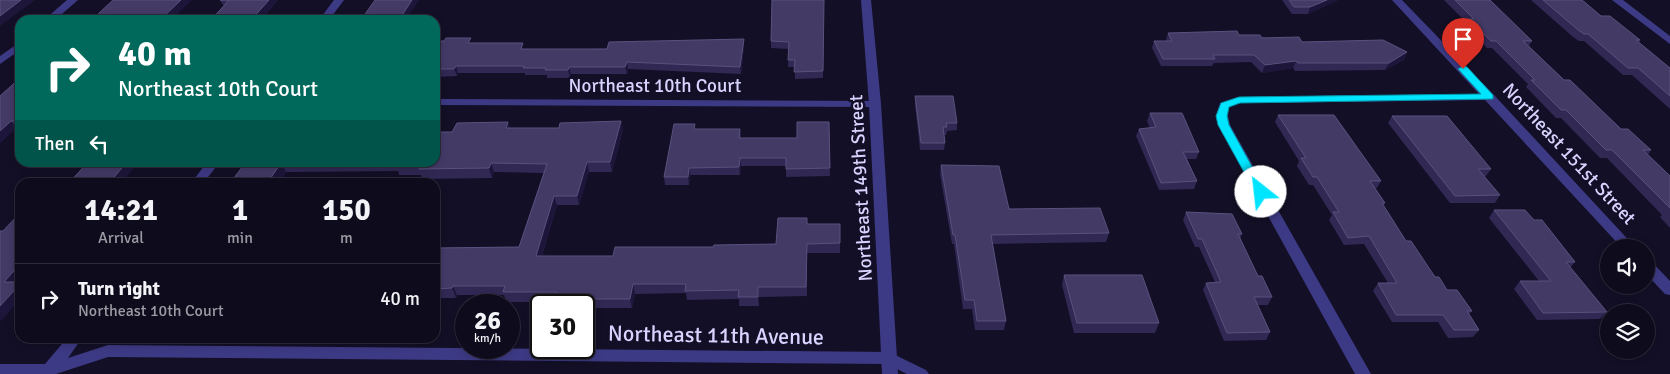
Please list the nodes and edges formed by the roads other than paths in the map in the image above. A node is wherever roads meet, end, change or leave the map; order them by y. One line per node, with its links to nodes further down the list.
1 (73, 0): 6 (street)
2 (339, 0): 7 (street)
3 (866, 0): 13 (street, Northeast 149th Street)
4 (1397, 0): 11 (street, Northeast 151st Street)
5 (1617, 0): 8 (street)
6 (55, 15)
7 (328, 15)
8 (1670, 41)
9 (15, 48): 10 (street)
10 (0, 61)
11 (1490, 97): 16 (street, Northeast 151st Street); 25 (street)
12 (440, 102): 13 (street, Northeast 10th Court)
13 (875, 104): 20 (street, Northeast 149th Street)
14 (210, 167): 15 (street)
15 (201, 178)
16 (1622, 239)
17 (1655, 274): 18 (street)
18 (1670, 290)
19 (71, 343): 22 (street)
20 (889, 358): 22 (street, Northeast 11th Avenue); 23 (street, Northeast 149th Street); 24 (street, Northeast 11th Avenue)
21 (0, 370): 22 (street, Northeast 11th Avenue)
22 (48, 372)
23 (890, 374)
24 (921, 374)
25 (1363, 374)

